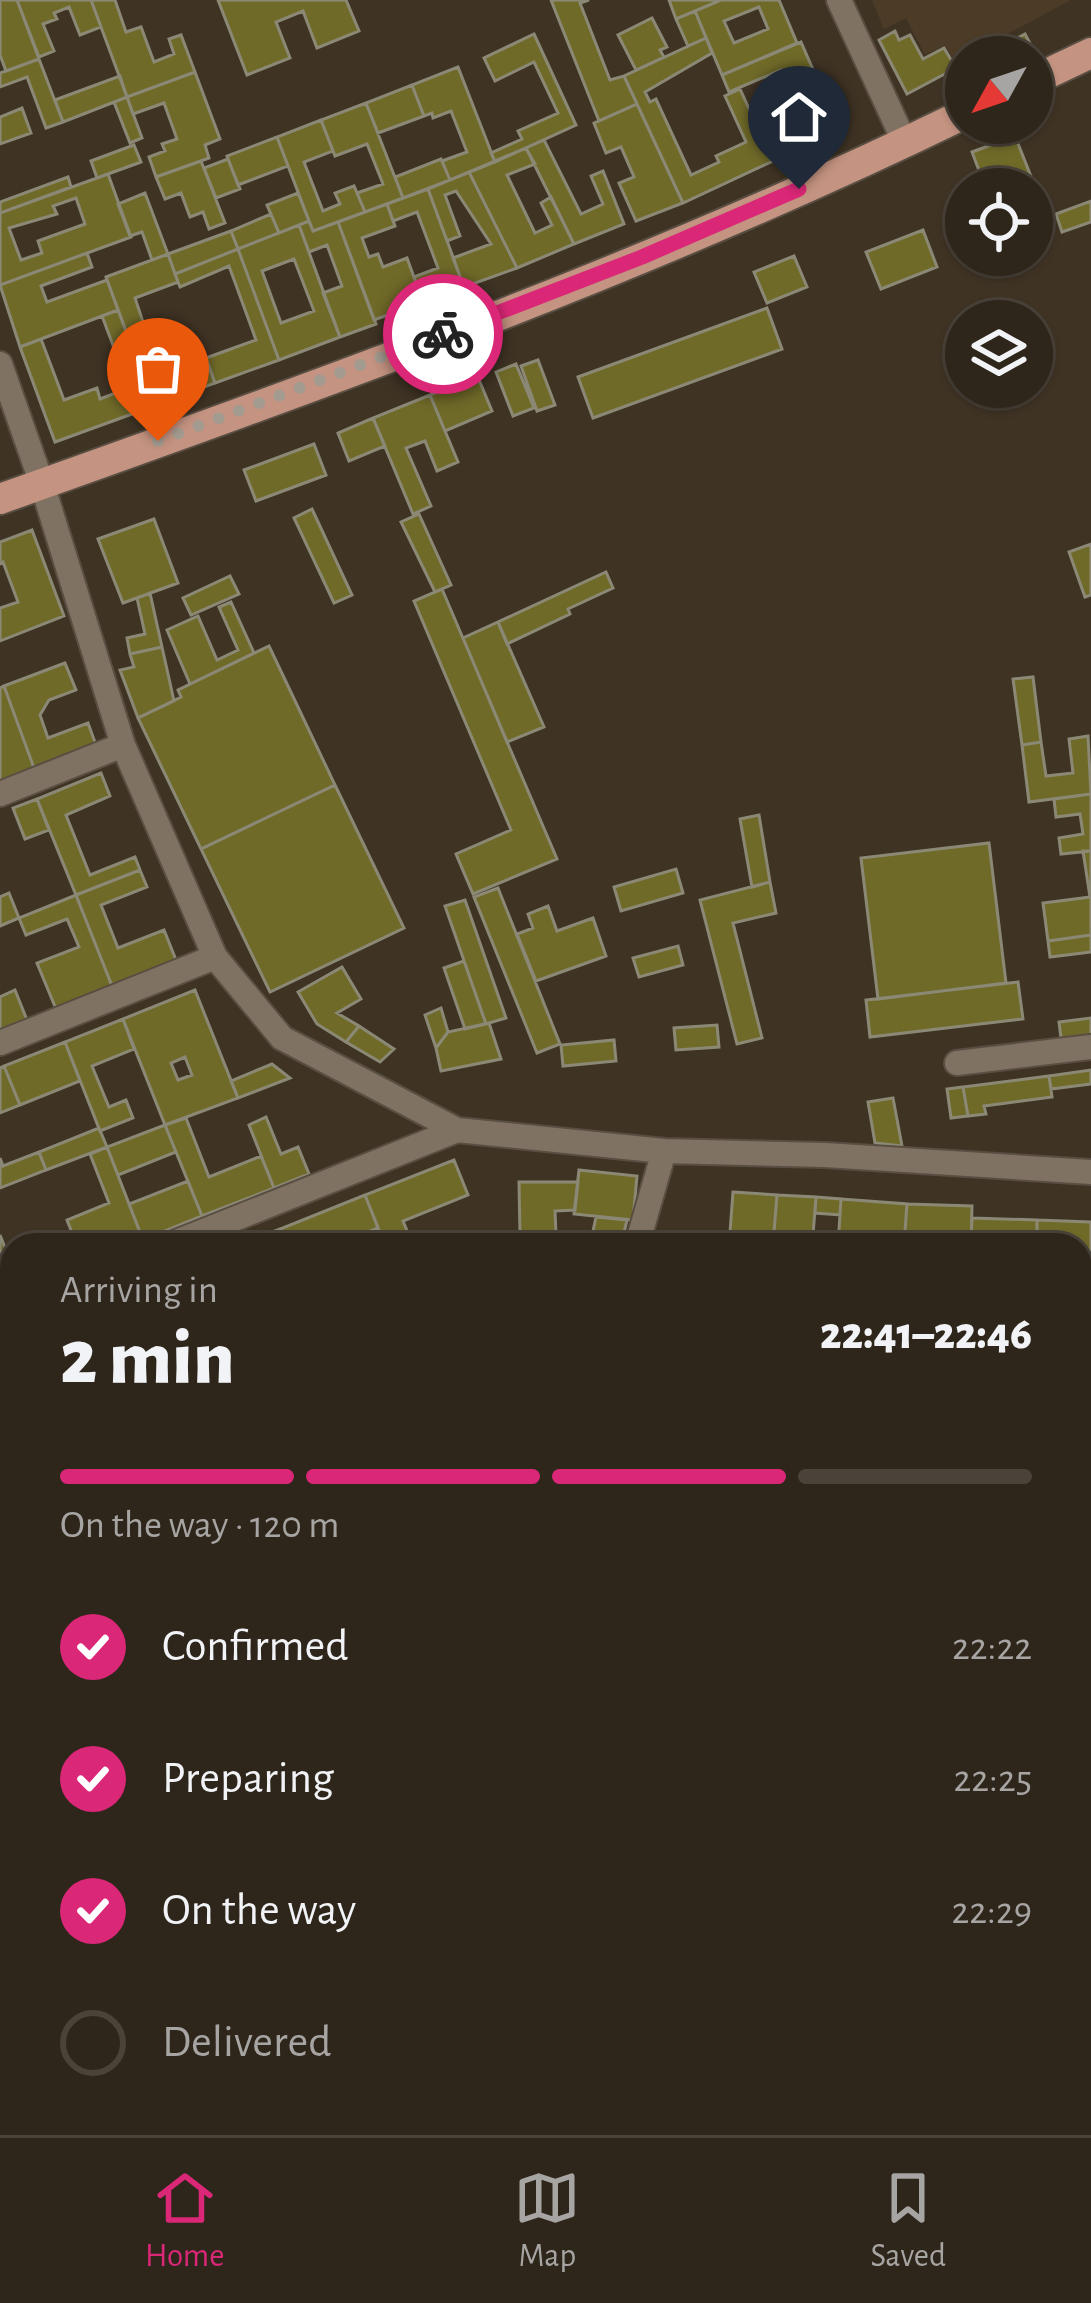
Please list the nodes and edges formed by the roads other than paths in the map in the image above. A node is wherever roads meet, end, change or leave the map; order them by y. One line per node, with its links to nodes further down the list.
1 (838, 0): 5 (street)
2 (1091, 53): 3 (main road)
3 (1053, 71)
4 (945, 123): 5 (main road)
5 (905, 143): 7 (main road)
6 (0, 364): 7 (street)
7 (42, 484): 8 (main road); 9 (street)
8 (0, 499)
9 (123, 745): 10 (street); 11 (street)
10 (0, 794)
11 (214, 957): 12 (street); 15 (street)
12 (0, 1043)
13 (1091, 1047): 14 (street)
14 (957, 1063)
15 (457, 1130): 16 (street); 18 (street)
16 (664, 1151): 17 (street); 19 (street)
17 (1091, 1172)
18 (199, 1233)
19 (640, 1233)

